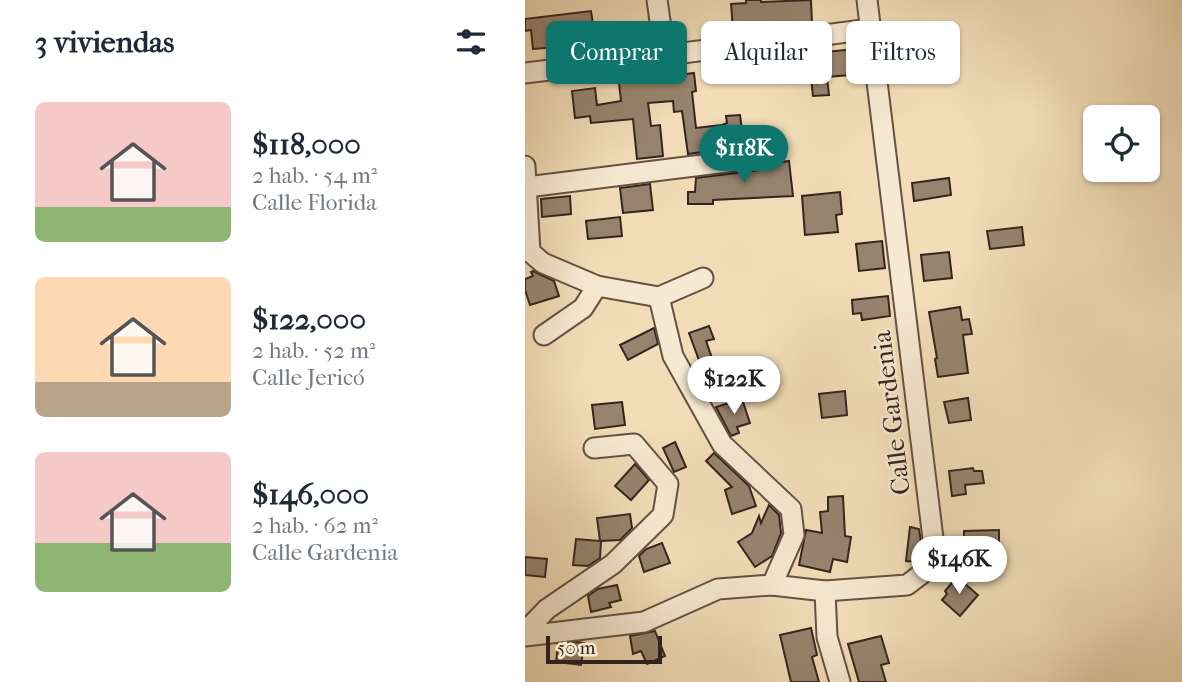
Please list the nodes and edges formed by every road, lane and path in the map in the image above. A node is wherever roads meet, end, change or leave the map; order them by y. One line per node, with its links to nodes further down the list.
1 (657, 0): 3 (street)
2 (867, 0): 4 (street, Calle Gardenia)
3 (660, 21)
4 (870, 21)
5 (846, 32): 6 (street)
6 (687, 53)
7 (546, 70): 8 (street)
8 (525, 73)
9 (878, 84): 19 (street, Calle Gardenia)
10 (758, 158): 12 (street)
11 (525, 166): 12 (street)
12 (527, 187): 14 (street)
13 (703, 278): 15 (street)
14 (597, 286): 15 (street); 16 (street)
15 (659, 297): 18 (street)
16 (544, 335)
17 (594, 448): 20 (street)
18 (772, 584): 19 (street, Calle Gardenia); 20 (street, Calle Gardenia)
19 (825, 591): 21 (street)
20 (525, 634)
21 (840, 682)

